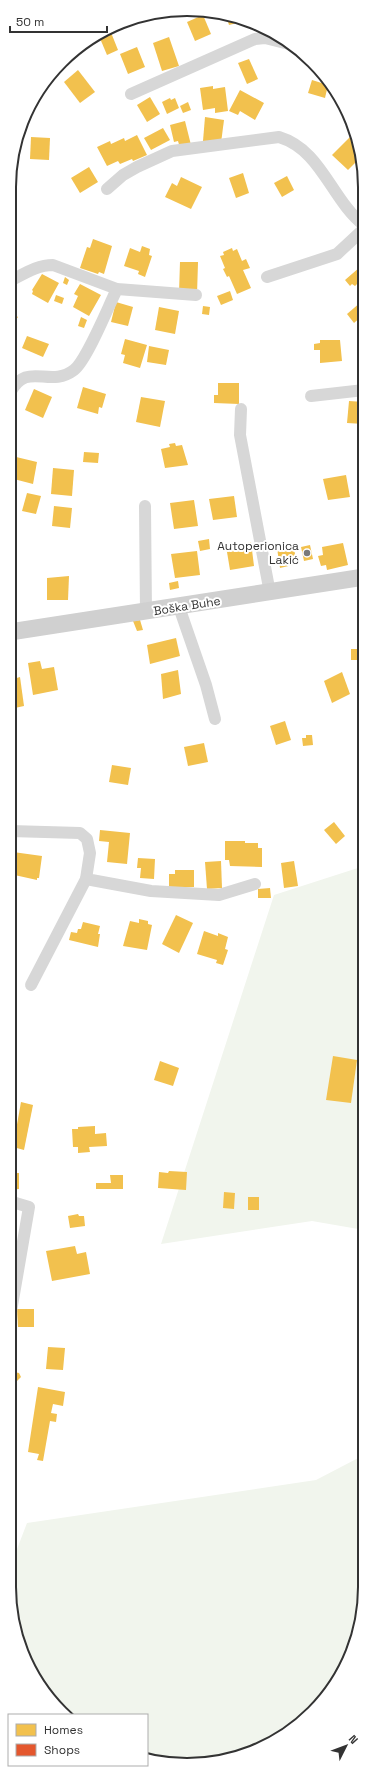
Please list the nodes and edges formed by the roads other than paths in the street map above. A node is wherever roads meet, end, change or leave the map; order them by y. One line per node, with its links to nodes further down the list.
1 (274, 40): 2 (street)
2 (131, 94)
3 (107, 189): 4 (street)
4 (358, 220)
5 (358, 234): 6 (street)
6 (267, 277)
7 (16, 279): 8 (street)
8 (117, 289): 9 (street); 10 (street)
9 (196, 295)
10 (16, 384)
11 (358, 391): 12 (street)
12 (311, 396)
13 (241, 409): 16 (street)
14 (145, 506): 18 (street)
15 (358, 578): 16 (street, Boška Buhe)
16 (270, 593): 17 (street, Boška Buhe)
17 (179, 607): 18 (street, Boška Buhe); 20 (street)
18 (146, 612): 19 (street, Boška Buhe)
19 (16, 631)
20 (215, 719)
21 (16, 830): 22 (street)
22 (86, 879): 23 (street); 24 (street)
23 (255, 884)
24 (30, 985)
25 (16, 1203): 26 (street)
26 (16, 1282)

